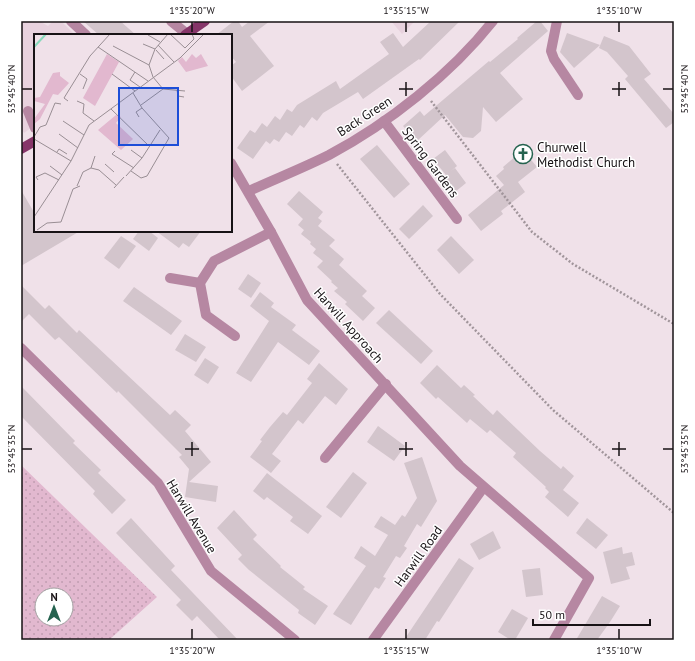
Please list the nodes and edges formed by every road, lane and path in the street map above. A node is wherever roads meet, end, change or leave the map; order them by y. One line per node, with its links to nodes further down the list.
1 (71, 21): 6 (street)
2 (171, 21): 7 (street)
3 (205, 21): 8 (main road)
4 (493, 21): 9 (street, Back Green)
5 (557, 21): 10 (street)
6 (85, 34)
7 (185, 34)
8 (187, 34)
9 (424, 91): 12 (street, Back Green); 23 (path)
10 (578, 95)
11 (28, 111): 13 (street)
12 (384, 121): 16 (street, Back Green); 19 (street, Spring Gardens)
13 (34, 126)
14 (34, 142): 15 (main road)
15 (21, 149)
16 (330, 154): 18 (street, Back Green); 29 (path)
17 (232, 164): 18 (street, Harwill Approach)
18 (249, 191): 20 (street, Harwill Approach)
19 (457, 219)
20 (271, 232): 22 (street); 26 (street, Harwill Approach)
21 (170, 278): 22 (street)
22 (200, 283): 24 (street)
23 (674, 324)
24 (235, 336)
25 (21, 348): 30 (street, Harwill Avenue)
26 (386, 384): 27 (street); 28 (street, Harwill Approach)
27 (325, 458)
28 (483, 488): 31 (street, Harwill Road); 32 (street, Harwill Approach)
29 (674, 513)
30 (295, 640)
31 (373, 640)
32 (554, 640)

